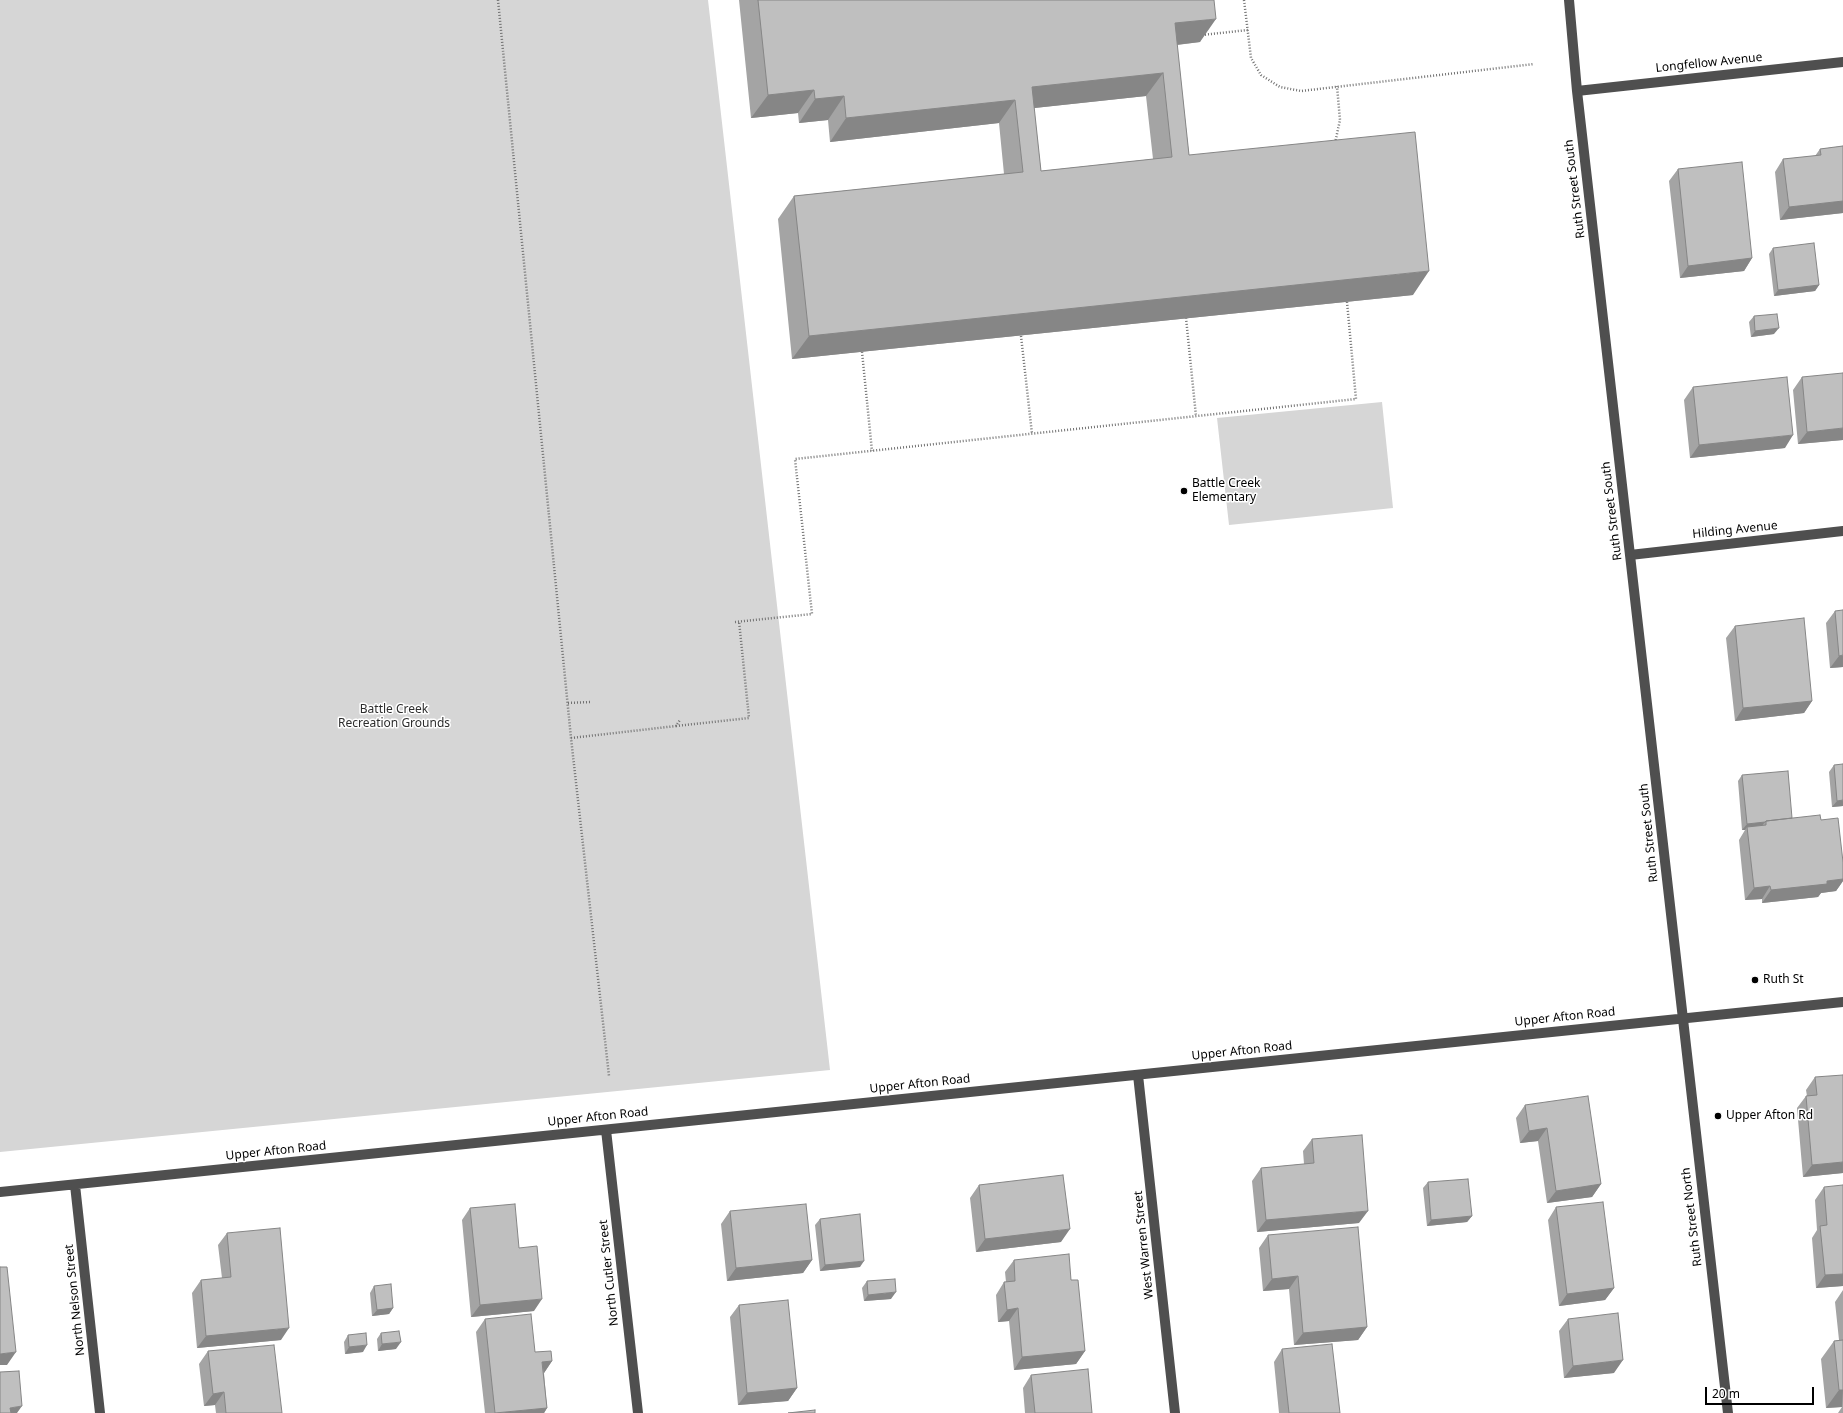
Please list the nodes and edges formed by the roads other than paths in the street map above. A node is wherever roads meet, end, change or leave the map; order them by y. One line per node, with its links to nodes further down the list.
1 (1569, 0): 3 (street, Ruth Street South)
2 (1843, 62): 3 (street, Longfellow Avenue)
3 (1577, 91): 5 (street, Ruth Street South)
4 (1843, 531): 5 (street, Hilding Avenue)
5 (1630, 555): 7 (street, Ruth Street South)
6 (1843, 1002): 7 (street, Upper Afton Road)
7 (1683, 1018): 8 (street, Upper Afton Road); 15 (street, Ruth Street North)
8 (1138, 1075): 9 (street, Upper Afton Road); 14 (street, West Warren Street)
9 (606, 1130): 10 (street, Upper Afton Road); 13 (street, North Cutler Street)
10 (75, 1185): 11 (street, Upper Afton Road); 12 (street, North Nelson Street)
11 (0, 1192)
12 (100, 1413)
13 (638, 1413)
14 (1175, 1413)
15 (1728, 1413)

